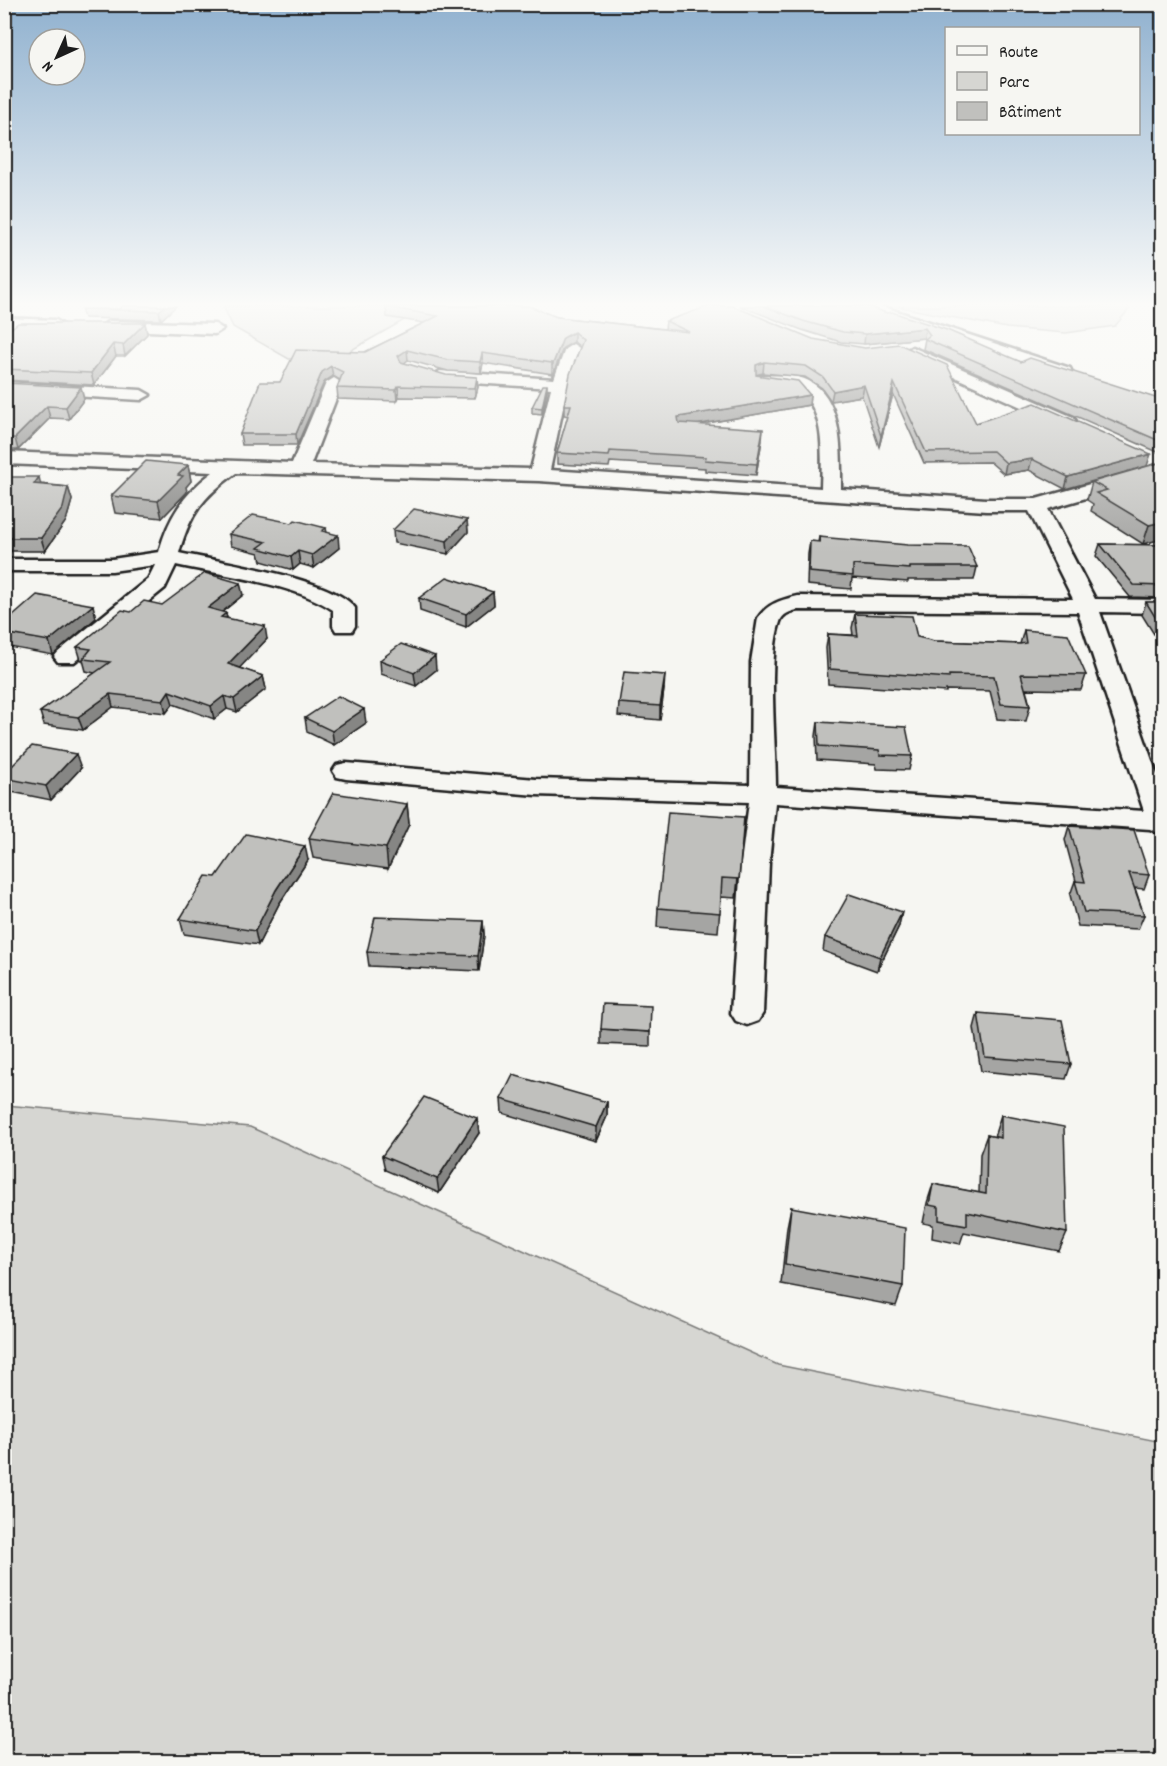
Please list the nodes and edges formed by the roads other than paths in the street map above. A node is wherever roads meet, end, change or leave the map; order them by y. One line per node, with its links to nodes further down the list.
1 (28, 388): 6 (street)
2 (332, 388): 12 (street)
3 (560, 388): 14 (street)
4 (808, 388): 15 (street)
5 (991, 388): 7 (street)
6 (141, 395)
7 (1081, 427)
8 (1142, 454): 10 (street)
9 (4, 458): 11 (street)
10 (1162, 463)
11 (232, 467): 12 (street); 17 (street)
12 (299, 469): 14 (street)
13 (1162, 470): 16 (street)
14 (539, 475): 15 (street)
15 (831, 495): 16 (street)
16 (1036, 505): 19 (street)
17 (169, 557): 18 (street); 21 (street); 22 (street)
18 (4, 565)
19 (1087, 605): 20 (street); 24 (street); 25 (street)
20 (1162, 606)
21 (344, 626)
22 (66, 657)
23 (346, 771): 24 (street)
24 (763, 794): 25 (street); 26 (street)
25 (1162, 823)
26 (747, 1013)

